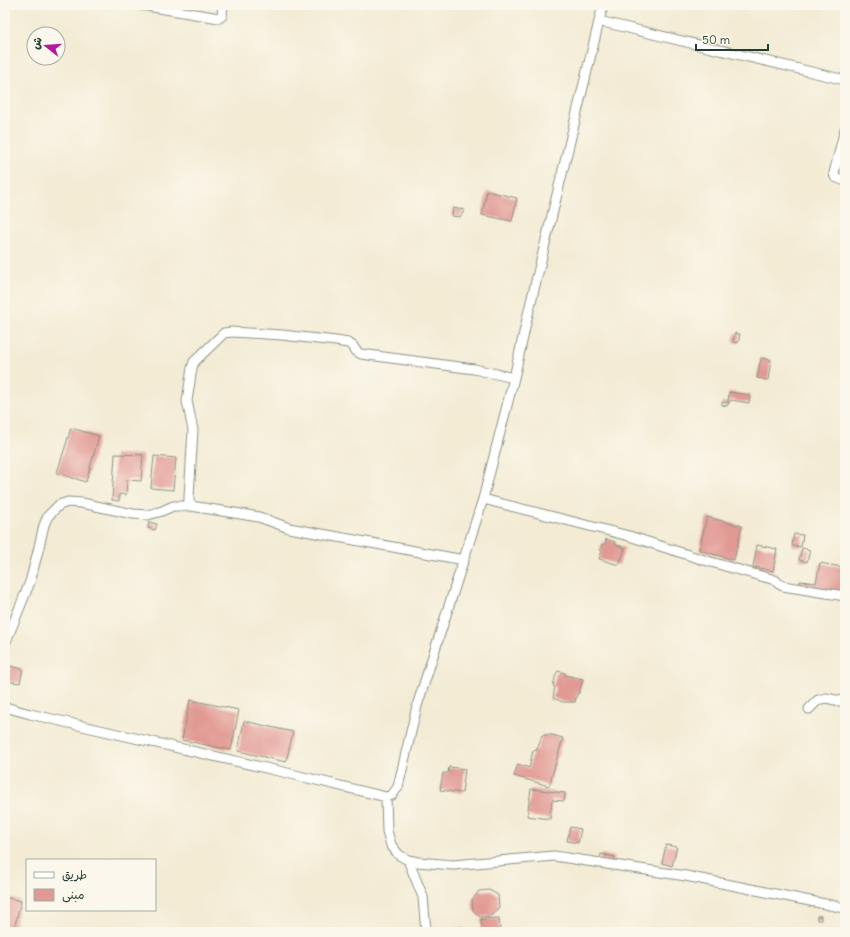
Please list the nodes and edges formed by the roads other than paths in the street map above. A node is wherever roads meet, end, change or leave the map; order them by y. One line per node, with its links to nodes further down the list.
1 (141, 5): 2 (street)
2 (223, 5)
3 (603, 5): 4 (street)
4 (599, 21): 5 (street); 8 (street)
5 (845, 80)
6 (845, 129): 7 (street)
7 (845, 181)
8 (514, 378): 9 (street); 10 (street)
9 (483, 499): 11 (street); 12 (street)
10 (191, 506): 11 (street); 13 (street)
11 (464, 560): 17 (street)
12 (845, 596)
13 (5, 644)
14 (845, 702): 16 (street)
15 (5, 707): 17 (street)
16 (809, 709)
17 (386, 797): 18 (street)
18 (408, 860): 19 (street); 20 (street)
19 (845, 908)
20 (426, 932)

